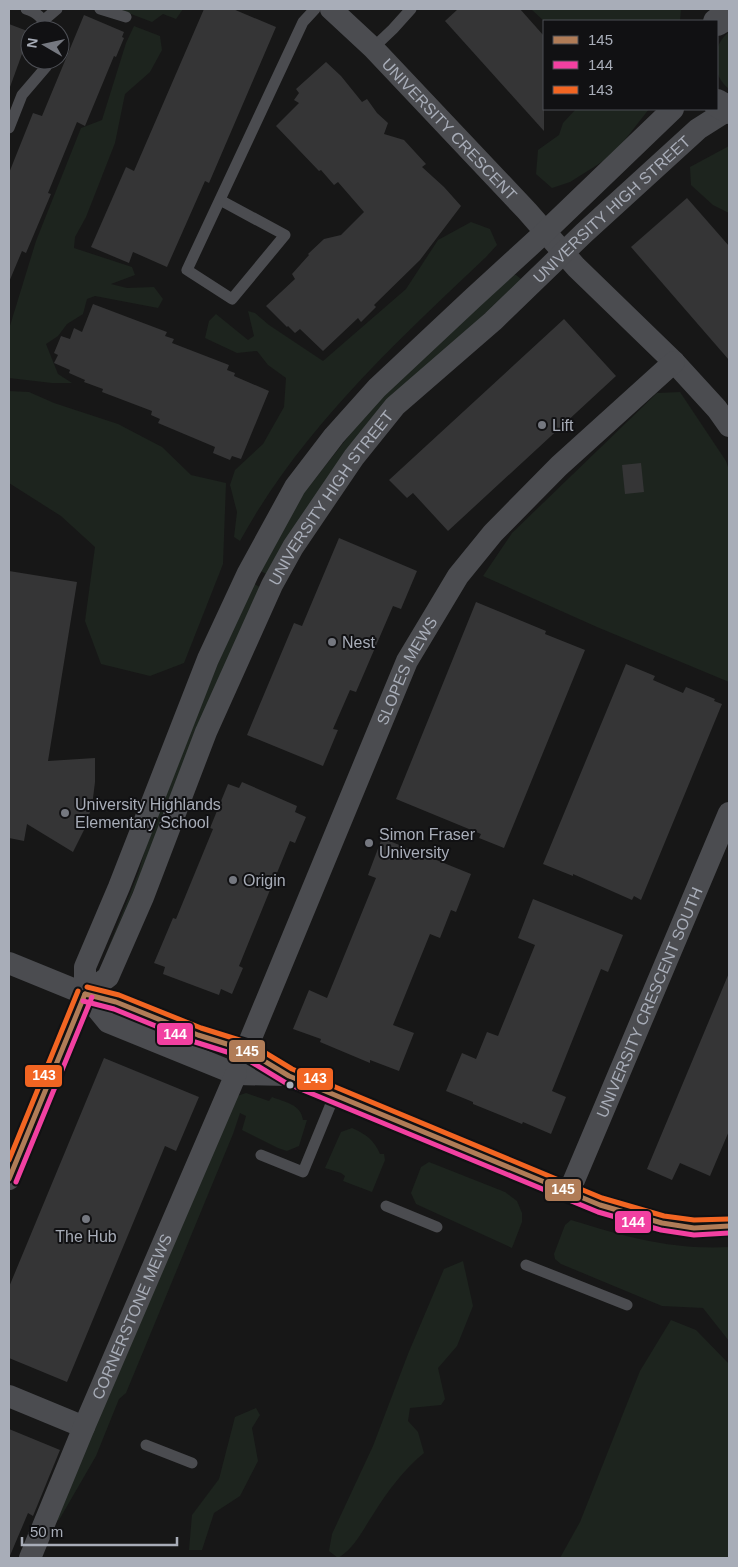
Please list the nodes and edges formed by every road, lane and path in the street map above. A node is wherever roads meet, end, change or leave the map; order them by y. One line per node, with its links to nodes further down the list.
1 (26, 9): 9 (lane)
2 (58, 9): 10 (lane)
3 (100, 9): 8 (lane)
4 (314, 9): 17 (lane)
5 (331, 9): 12 (street, UNIVERSITY CRESCENT)
6 (411, 9): 12 (lane)
7 (729, 15): 11 (street)
8 (126, 17)
9 (42, 20)
10 (50, 20)
11 (718, 21)
12 (373, 48): 18 (street, UNIVERSITY CRESCENT)
13 (43, 70): 16 (lane)
14 (725, 108): 19 (street, UNIVERSITY HIGH STREET)
15 (672, 110): 18 (street, UNIVERSITY HIGH STREET)
16 (9, 128)
17 (220, 200): 17 (lane)
18 (546, 232): 19 (street, UNIVERSITY CRESCENT); 24 (street, UNIVERSITY HIGH STREET)
19 (564, 253): 20 (street); 24 (street, UNIVERSITY HIGH STREET)
20 (674, 362): 21 (street); 25 (street, SLOPES MEWS)
21 (729, 426)
22 (729, 813): 31 (street, UNIVERSITY CRESCENT SOUTH)
23 (9, 963): 24 (street)
24 (85, 994): 25 (street); 26 (street); 30 (street, UNIVERSITY HIGH STREET)
25 (246, 1050): 27 (street)
26 (236, 1074): 27 (street); 38 (street, CORNERSTONE MEWS)
27 (289, 1076): 28 (street)
28 (335, 1094): 29 (lane); 31 (street)
29 (262, 1155)
30 (9, 1179)
31 (569, 1192): 33 (street)
32 (386, 1206): 34 (lane)
33 (729, 1226)
34 (437, 1227)
35 (526, 1265): 36 (lane)
36 (627, 1305)
37 (9, 1396): 38 (street)
38 (84, 1427): 41 (street, CORNERSTONE MEWS)
39 (146, 1444): 40 (lane)
40 (192, 1463)
41 (30, 1558)

